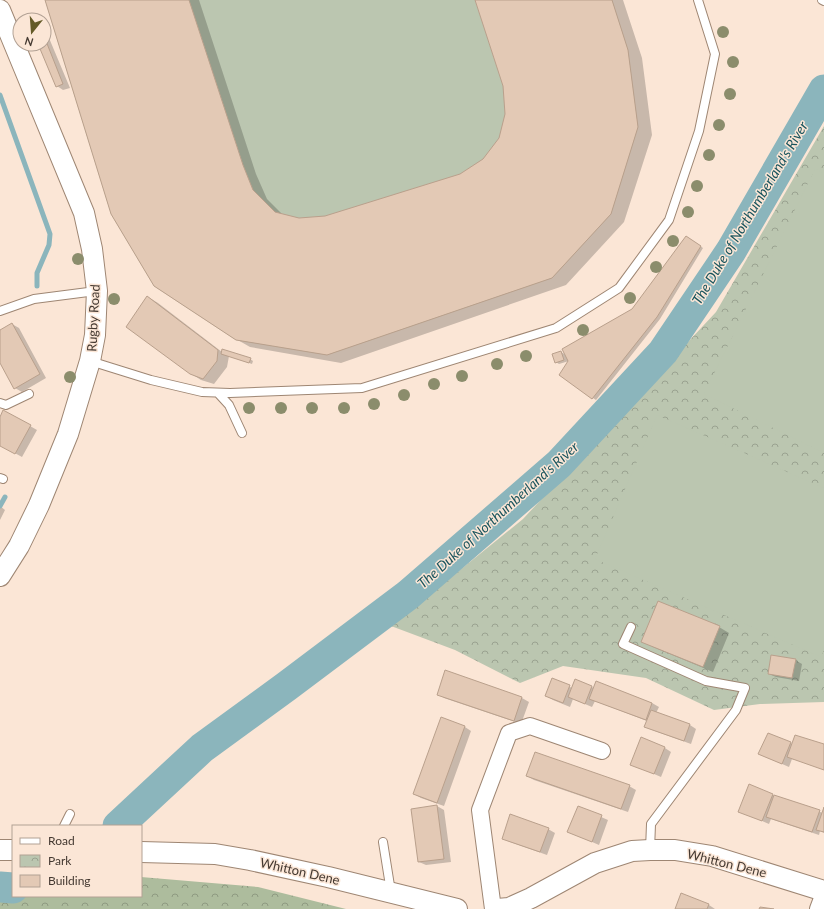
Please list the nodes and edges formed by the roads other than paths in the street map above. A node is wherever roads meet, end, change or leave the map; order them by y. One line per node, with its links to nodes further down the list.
1 (698, 0): 6 (lane)
2 (0, 10): 3 (street, Rugby Road)
3 (97, 291): 4 (lane); 5 (street, Rugby Road)
4 (0, 311)
5 (90, 361): 6 (lane); 10 (street, Rugby Road)
6 (218, 393): 9 (lane)
7 (29, 394): 8 (lane)
8 (0, 403)
9 (242, 432)
10 (0, 576)
11 (631, 626): 18 (lane)
12 (602, 752): 23 (street)
13 (70, 814): 14 (lane)
14 (64, 825)
15 (383, 842): 20 (lane)
16 (0, 850): 17 (street)
17 (12, 850)
18 (650, 850): 21 (street, Whitton Dene); 24 (street, Whitton Dene)
19 (142, 852): 20 (street, Whitton Dene)
20 (391, 892): 22 (street, Whitton Dene)
21 (824, 892): 25 (street)
22 (457, 909)
23 (493, 909)
24 (497, 909)
25 (818, 909)

